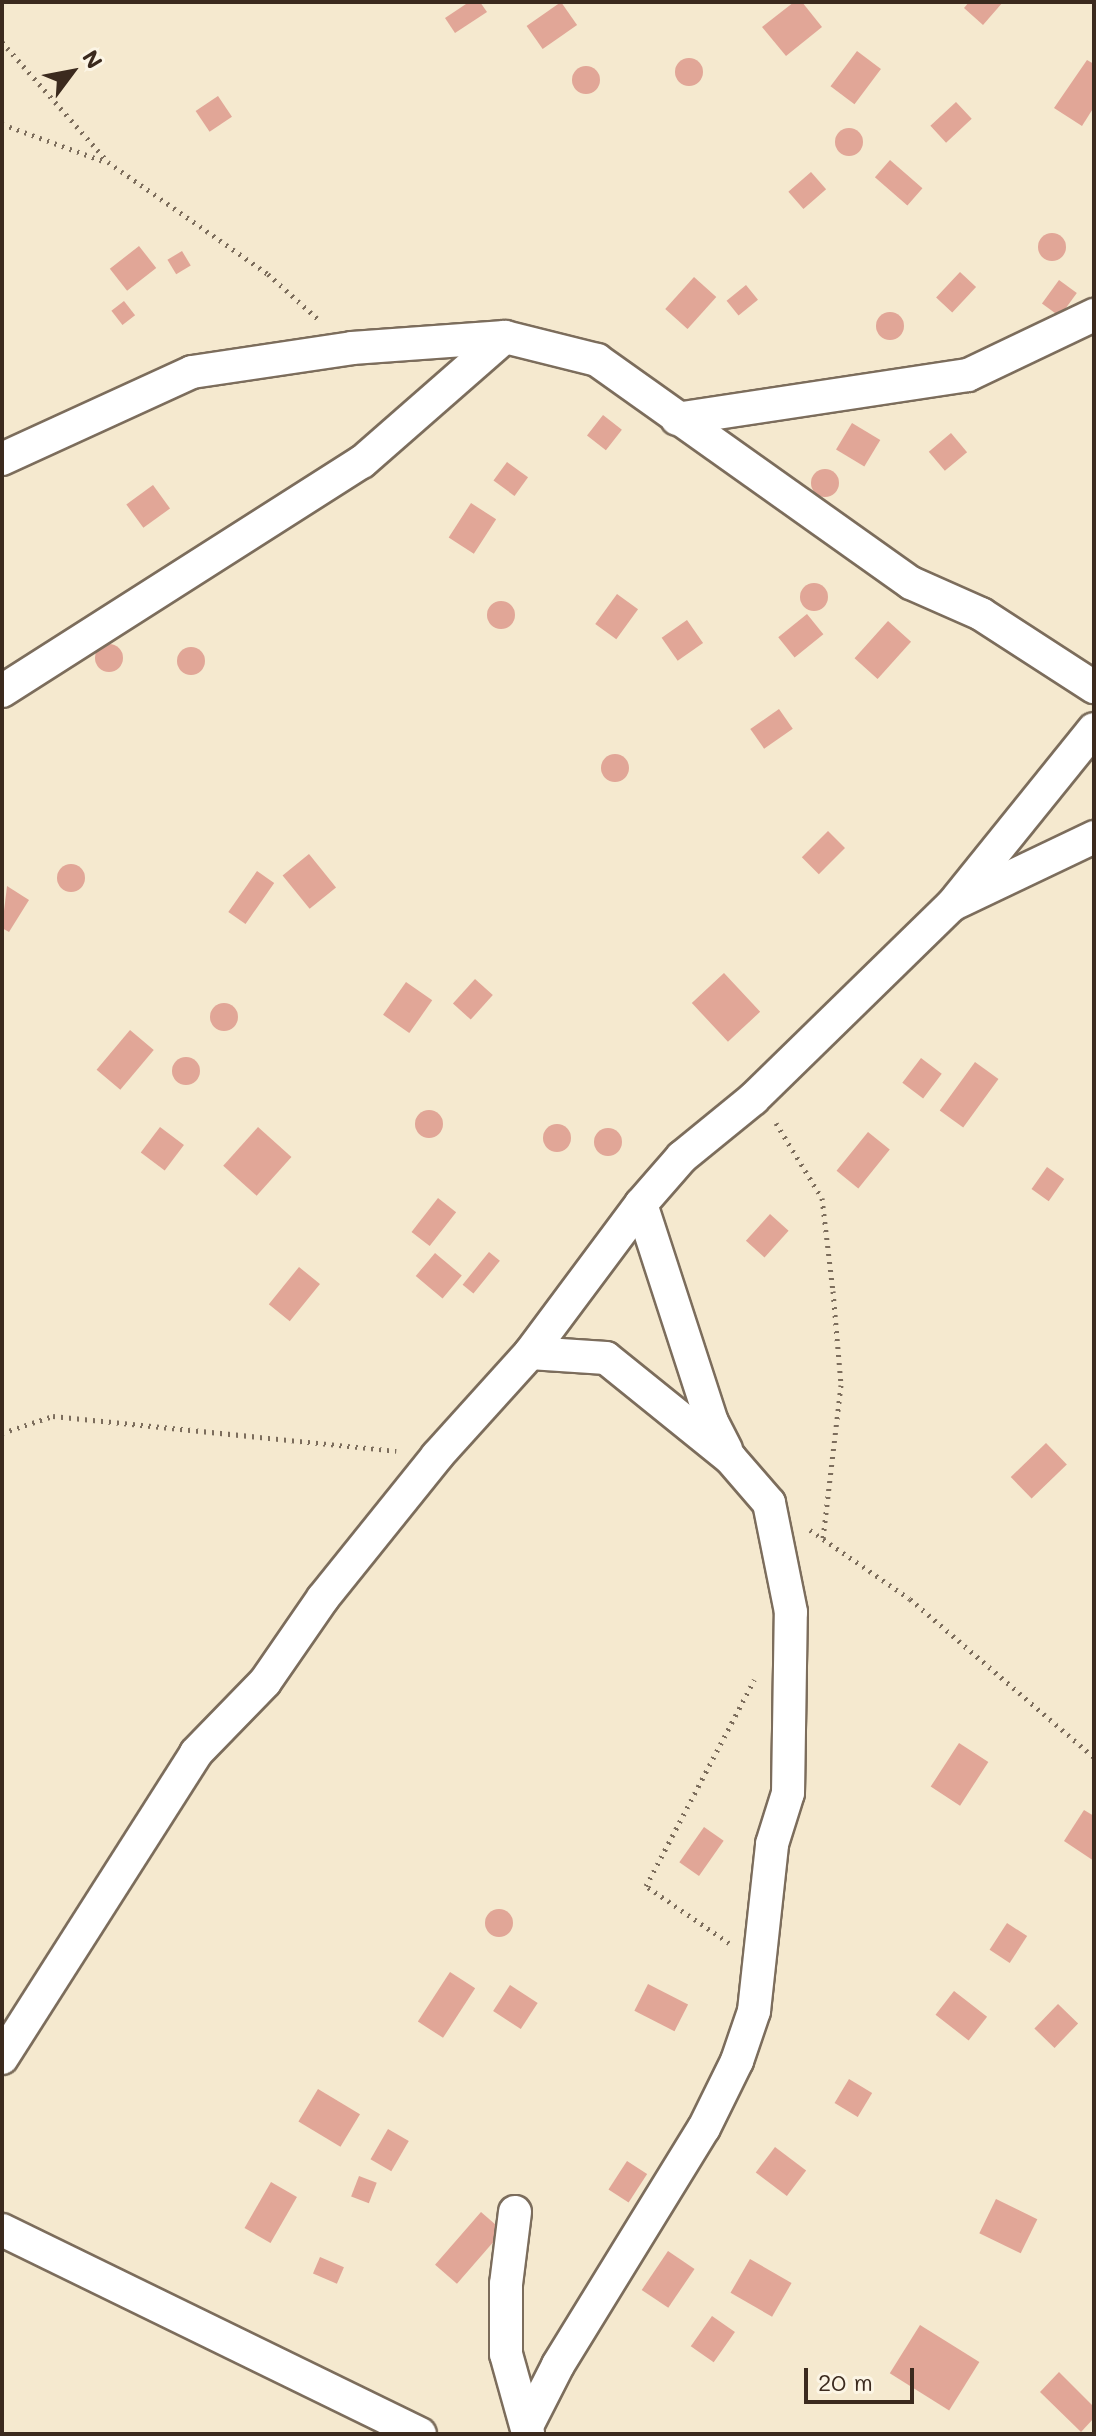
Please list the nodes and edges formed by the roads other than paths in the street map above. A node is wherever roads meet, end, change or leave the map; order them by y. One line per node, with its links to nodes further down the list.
1 (1094, 315): 3 (street)
2 (505, 337): 3 (street); 4 (street); 6 (street)
3 (677, 419): 5 (street)
4 (2, 459)
5 (1094, 687)
6 (2, 691)
7 (1094, 729): 9 (street)
8 (1094, 837): 9 (street)
9 (952, 905): 10 (street)
10 (641, 1204): 11 (street); 12 (street)
11 (530, 1353): 12 (street); 13 (street)
12 (730, 1458): 16 (street)
13 (2, 2058)
14 (515, 2212): 16 (street)
15 (2, 2230): 17 (street)
16 (528, 2429)
17 (420, 2434)

